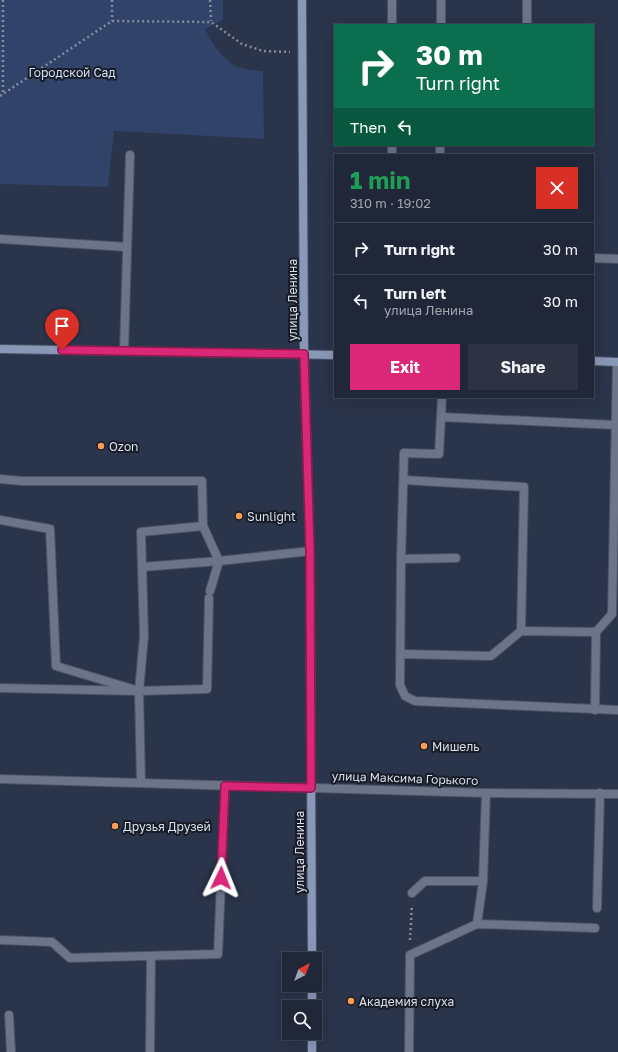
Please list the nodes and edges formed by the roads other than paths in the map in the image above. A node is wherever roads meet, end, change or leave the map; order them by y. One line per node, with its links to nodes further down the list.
1 (302, 0): 15 (main road, улица Ленина)
2 (392, 0): 5 (street)
3 (441, 0): 6 (street)
4 (527, 0): 7 (street)
5 (392, 24)
6 (441, 24)
7 (527, 24)
8 (130, 155): 10 (street)
9 (0, 239): 10 (street)
10 (127, 247): 14 (street)
11 (594, 258): 12 (street)
12 (618, 259)
13 (0, 349): 14 (main road)
14 (124, 351): 15 (main road)
15 (304, 354): 16 (main road); 26 (main road, улица Ленина)
16 (334, 355)
17 (594, 361): 18 (main road)
18 (618, 362): 21 (street)
19 (442, 398): 20 (street)
20 (441, 417): 21 (street); 23 (street)
21 (616, 425): 31 (street)
22 (0, 479): 25 (street)
23 (404, 480): 28 (street); 32 (street)
24 (0, 520): 36 (street)
25 (203, 526): 29 (street); 30 (street)
26 (310, 551): 29 (street); 42 (main road, улица Ленина)
27 (456, 558): 28 (street)
28 (401, 559): 34 (street)
29 (219, 561): 30 (street); 36 (street)
30 (142, 567): 36 (street)
31 (615, 614): 33 (street)
32 (521, 631): 33 (street); 34 (street)
33 (596, 632): 37 (street)
34 (401, 654): 37 (street)
35 (0, 688): 36 (street)
36 (139, 691): 40 (street)
37 (595, 710): 38 (street)
38 (618, 710)
39 (0, 779): 40 (street, улица Максима Горького)
40 (141, 783): 41 (street, улица Максима Горького)
41 (225, 786): 42 (street, улица Максима Горького); 53 (street)
42 (311, 788): 43 (street, улица Максима Горького); 52 (main road, улица Ленина)
43 (486, 793): 44 (street, улица Максима Горького); 46 (street)
44 (600, 793): 45 (street, улица Максима Горького); 48 (street)
45 (618, 794)
46 (483, 881): 47 (street); 49 (street)
47 (412, 892)
48 (597, 908)
49 (477, 924): 50 (street); 59 (street)
50 (595, 928)
51 (0, 940): 53 (street)
52 (312, 952)
53 (151, 956): 57 (street)
54 (9, 1015): 56 (street)
55 (312, 1040): 58 (main road)
56 (11, 1052)
57 (150, 1052)
58 (312, 1052)
59 (409, 1052)

